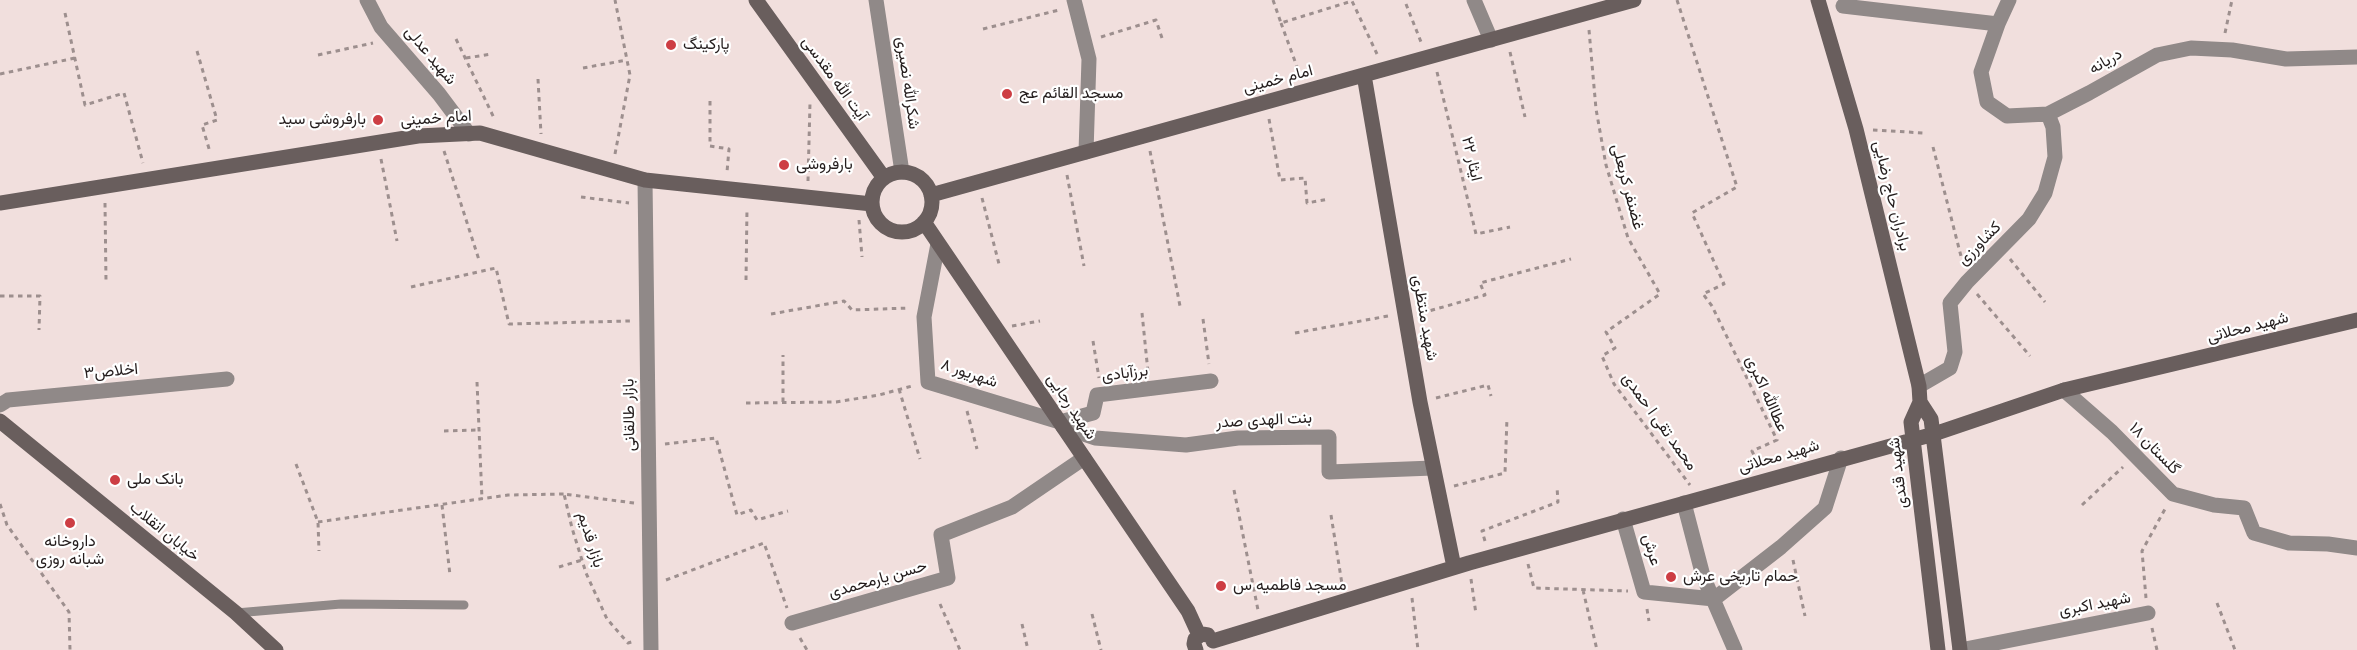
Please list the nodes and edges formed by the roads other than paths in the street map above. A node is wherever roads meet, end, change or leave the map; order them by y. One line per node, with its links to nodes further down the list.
1 (367, 0): 16 (street, شهید عدلی)
2 (756, 0): 19 (main road, آیت الله مقدسی)
3 (876, 0): 18 (street, شکرالله نصیری)
4 (1474, 0): 12 (street)
5 (1634, 0): 9 (main road, امام خمینی)
6 (1818, 0): 29 (main road, برادران حاج رضایی)
7 (2009, 0): 11 (street, دریانه)
8 (1075, 3): 17 (street)
9 (1609, 3): 12 (main road, امام خمینی)
10 (1843, 6): 11 (street)
11 (1998, 24): 15 (street, دریانه)
12 (1491, 40): 14 (main road, امام خمینی)
13 (2357, 57): 15 (street, دریانه)
14 (1364, 75): 17 (main road, امام خمینی); 39 (main road, شهید منتظری)
15 (2048, 114): 29 (street, کشاورزی)
16 (469, 134): 20 (main road, امام خمینی); 22 (main road, امام خمینی)
17 (1086, 152): 21 (main road, امام خمینی)
18 (902, 172): 19 (main road); 21 (main road)
19 (884, 178): 23 (main road)
20 (645, 180): 23 (main road, امام خمینی); 49 (street, بازار طالقانی)
21 (931, 195): 24 (main road)
22 (0, 203)
23 (865, 204): 24 (main road)
24 (924, 222): 25 (main road, شهید رجایی)
25 (938, 244): 34 (main road, شهید رجایی); 34 (street, ۸ شهریور)
26 (2357, 320): 30 (main road, شهید محلاتی)
27 (227, 379): 32 (street, اخلاص۳)
28 (1211, 381): 34 (street, برزآبادی)
29 (1919, 386): 31 (main road, برادران حاج رضایی)
30 (2064, 390): 35 (main road, شهید محلاتی); 42 (street, گلستان ۱۸)
31 (1920, 402): 35 (main road); 36 (main road, شهید قندی)
32 (0, 405)
33 (0, 421): 46 (main road, خیابان انقلاب)
34 (1061, 424): 37 (main road, شهید رجایی); 39 (street, بنت الهدی صدر)
35 (1934, 434): 36 (main road, شهید محلاتی); 55 (main road)
36 (1913, 438): 38 (main road, شهید محلاتی); 54 (main road, شهید قندی)
37 (1084, 458): 48 (street, حسن یارمحمدی); 50 (main road, شهید رجایی)
38 (1841, 458): 40 (main road, شهید محلاتی); 44 (street)
39 (1433, 468): 43 (main road, شهید منتظری)
40 (1684, 502): 41 (main road, شهید محلاتی); 44 (street)
41 (1623, 519): 43 (main road, شهید محلاتی); 44 (street, عرش)
42 (2357, 548)
43 (1461, 565): 51 (main road, شهید محلاتی)
44 (1714, 599): 53 (street)
45 (464, 605): 46 (lane)
46 (236, 613): 52 (main road, خیابان انقلاب)
47 (2148, 613): 55 (street, شهید اکبری)
48 (792, 623)
49 (651, 643)
50 (1194, 645): 51 (main road)
51 (1212, 646)
52 (276, 650)
53 (1735, 650)
54 (1938, 650)
55 (1960, 650)

